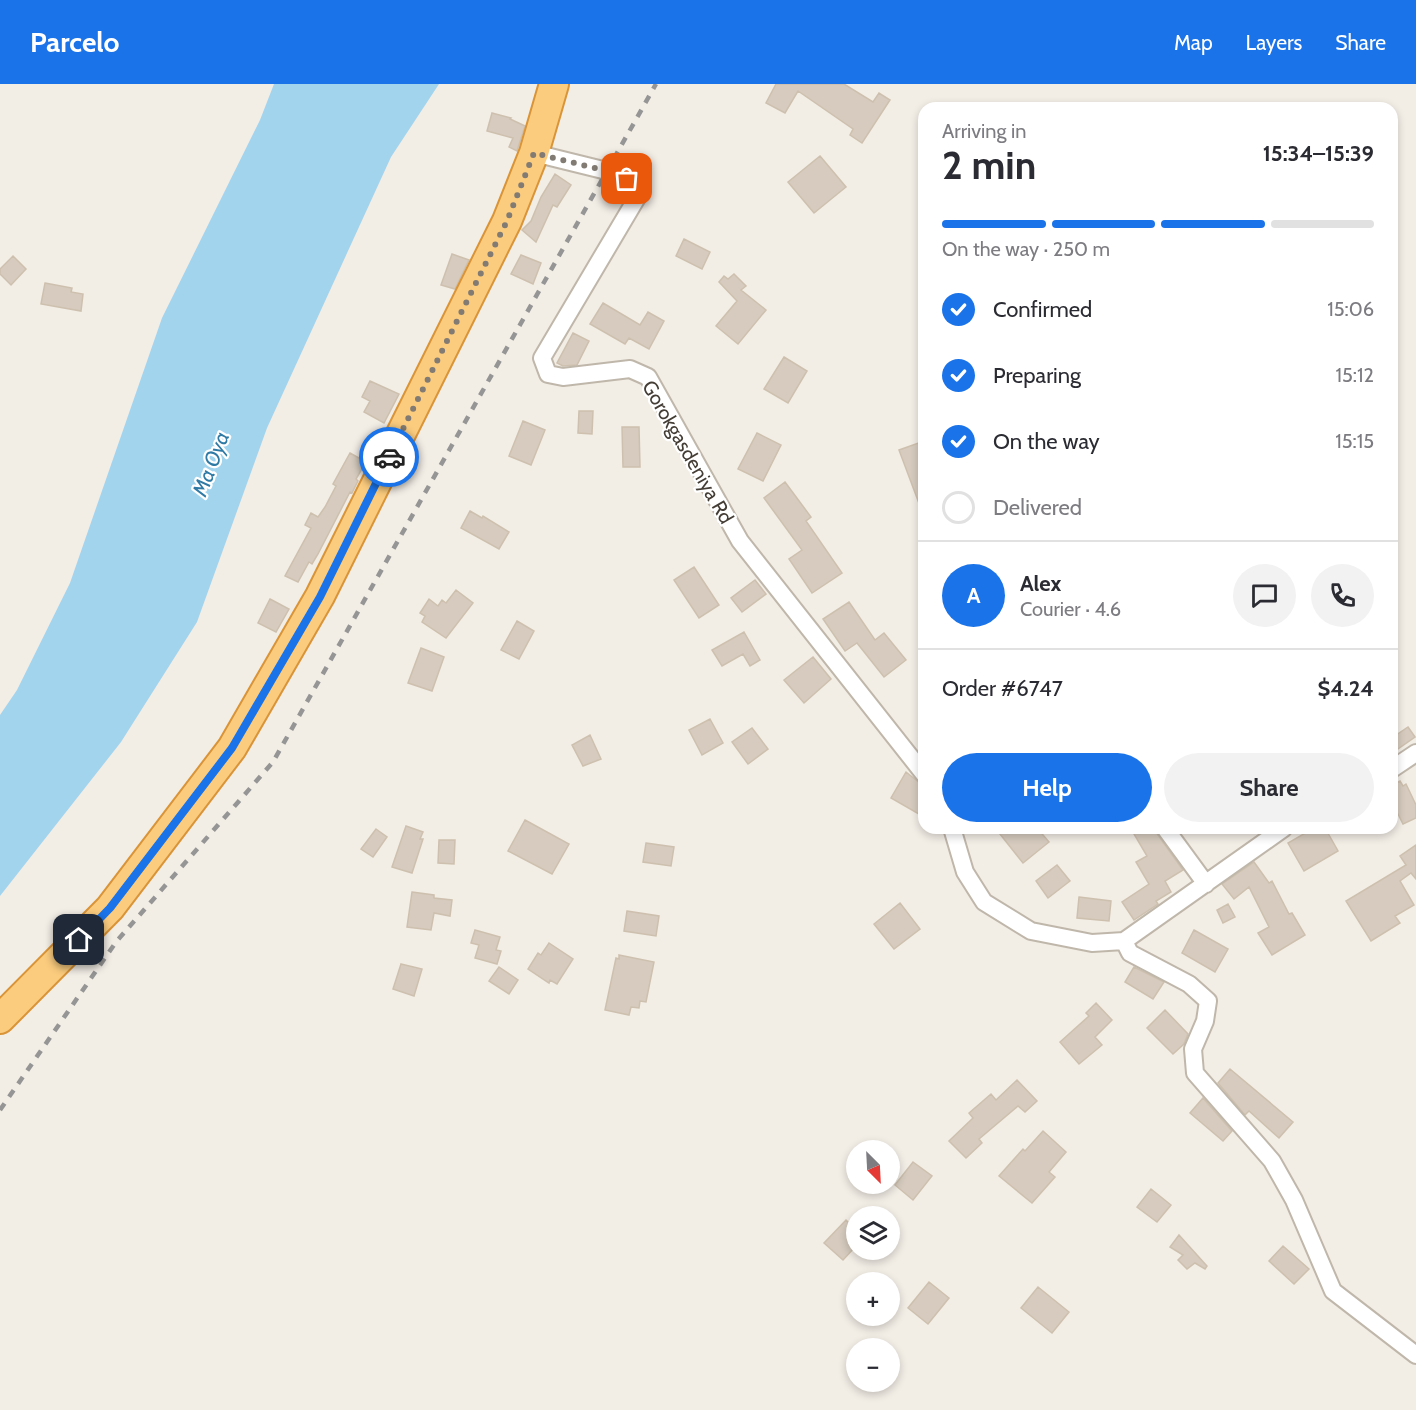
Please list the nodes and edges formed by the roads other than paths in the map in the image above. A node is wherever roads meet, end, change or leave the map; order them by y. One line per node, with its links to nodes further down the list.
1 (554, 84): 2 (highway)
2 (534, 153): 5 (street, Gorokgasdeniya Rd); 11 (highway)
3 (1416, 753): 4 (street)
4 (1398, 765)
5 (918, 766)
6 (954, 834): 10 (street)
7 (1169, 834): 9 (street)
8 (1276, 834): 9 (street)
9 (1206, 884): 10 (street)
10 (1124, 941): 12 (street)
11 (0, 1019)
12 (1416, 1355)

